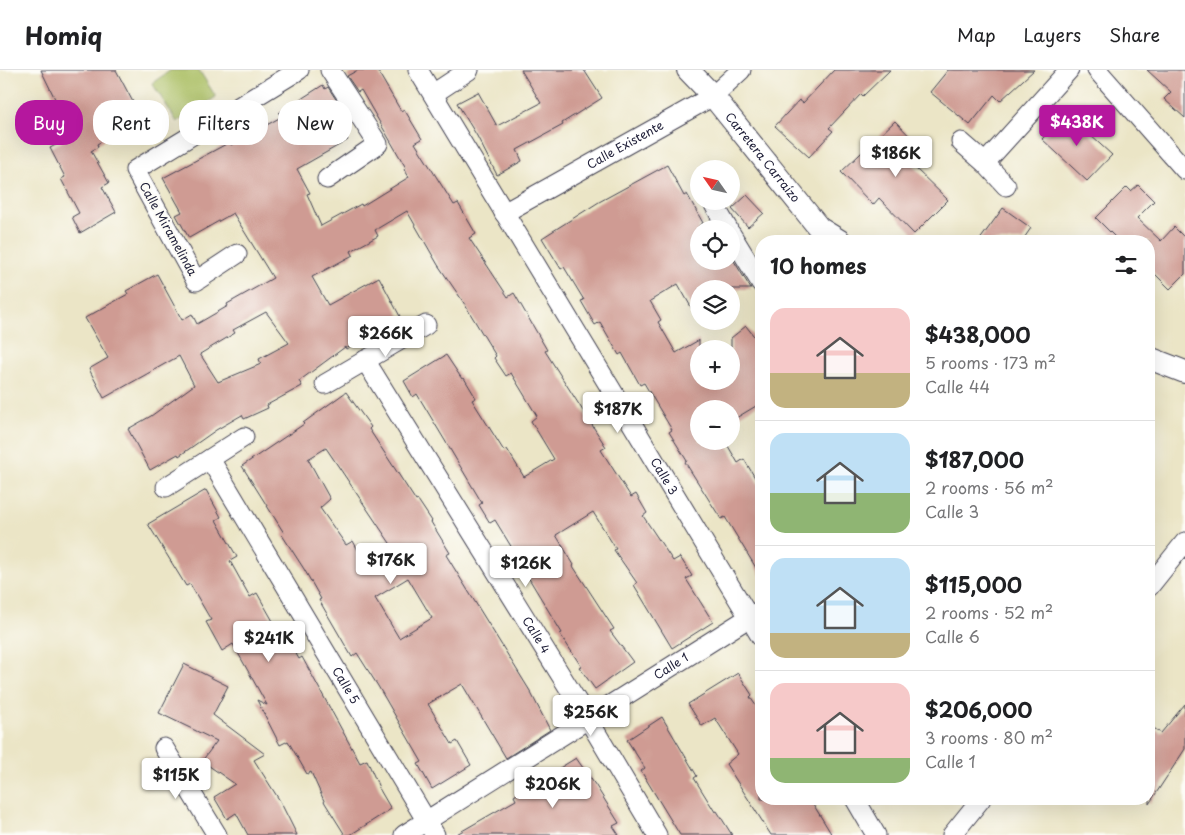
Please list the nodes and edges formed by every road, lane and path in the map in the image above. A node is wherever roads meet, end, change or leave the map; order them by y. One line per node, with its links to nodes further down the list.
1 (299, 70): 19 (street, Calle Miramelinda)
2 (330, 70): 14 (street)
3 (418, 70): 9 (street, Calle 3)
4 (469, 70): 9 (street)
5 (688, 70): 10 (street, Carretera Carraízo)
6 (741, 70): 10 (street, Calle Existente)
7 (1069, 70): 12 (street)
8 (1097, 70): 13 (street)
9 (433, 94): 16 (street, Calle 3)
10 (713, 96): 16 (street, Calle Existente); 17 (street, Carretera Carraízo)
11 (961, 142): 12 (street)
12 (985, 163): 15 (street)
13 (1185, 170)
14 (327, 179)
15 (1006, 186)
16 (504, 213): 31 (street, Calle 3)
17 (830, 235)
18 (740, 249): 20 (street)
19 (237, 254)
20 (755, 273)
21 (426, 325): 22 (street)
22 (365, 360): 25 (street); 32 (street, Calle 4)
23 (1155, 360): 24 (street)
24 (1185, 372)
25 (325, 384)
26 (244, 437): 27 (street)
27 (210, 459): 28 (street); 36 (street, Calle 5)
28 (166, 487)
29 (1185, 542): 30 (street)
30 (1155, 580)
31 (755, 613): 32 (street, Calle 1)
32 (588, 720): 36 (street, Calle 1); 39 (street, Calle 4)
33 (164, 748): 37 (street)
34 (859, 805): 40 (street)
35 (976, 805): 41 (street)
36 (430, 828): 38 (street, Calle 1)
37 (217, 835)
38 (404, 835)
39 (657, 835)
40 (876, 835)
41 (952, 835)

